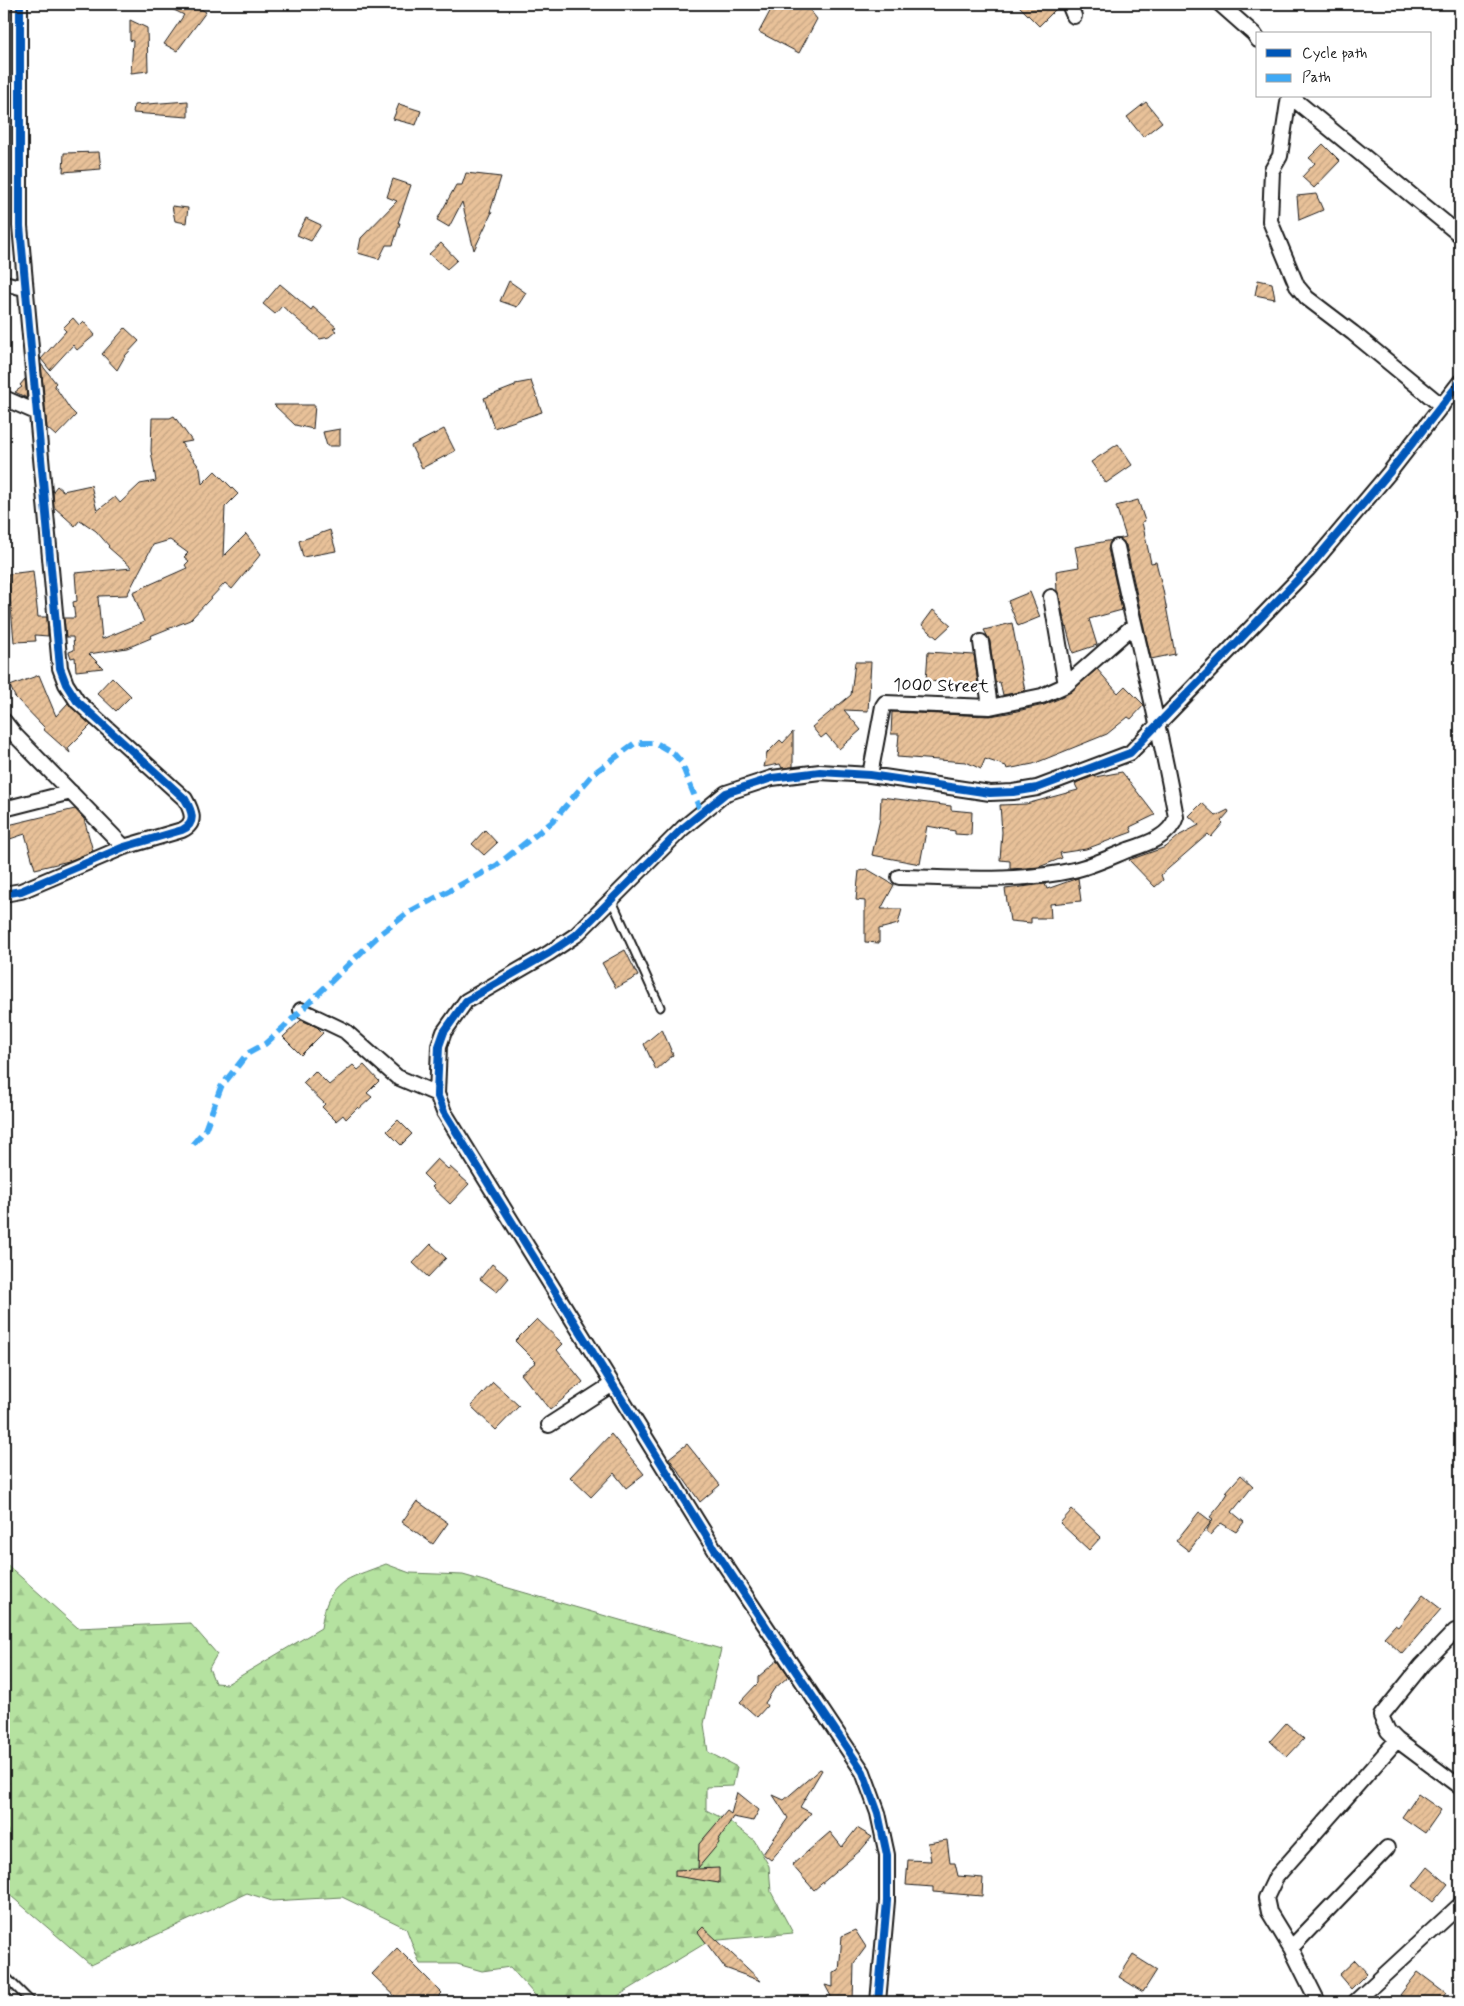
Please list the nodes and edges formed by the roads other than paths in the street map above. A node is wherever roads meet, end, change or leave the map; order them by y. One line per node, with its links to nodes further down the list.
1 (20, 4): 8 (street)
2 (1220, 4): 3 (street)
3 (1256, 37)
4 (1289, 98): 11 (street)
5 (1291, 98): 6 (street)
6 (1460, 234)
7 (4, 283): 8 (street)
8 (24, 288): 12 (street)
9 (1460, 382): 11 (street)
10 (4, 398): 12 (street)
11 (1442, 406): 20 (street)
12 (36, 412): 25 (street)
13 (1118, 547): 15 (street)
14 (1051, 597): 17 (street)
15 (1134, 625): 17 (street, 1000 Street); 20 (street)
16 (981, 642): 18 (street)
17 (1066, 686): 18 (street, 1000 Street)
18 (990, 707): 22 (street, 1000 Street)
19 (4, 721): 21 (street)
20 (1159, 723): 22 (street); 26 (street)
21 (9, 737): 23 (street)
22 (870, 775): 28 (street)
23 (71, 792): 24 (street); 25 (street)
24 (4, 809)
25 (124, 848): 27 (street)
26 (899, 877)
27 (4, 894)
28 (612, 901): 29 (lane); 31 (street)
29 (660, 1008)
30 (301, 1010): 31 (street)
31 (436, 1094): 32 (street)
32 (611, 1385): 33 (street); 42 (street)
33 (549, 1425)
34 (1455, 1631): 35 (street)
35 (1397, 1740): 36 (street); 39 (street)
36 (1460, 1787)
37 (1387, 1848): 39 (street)
38 (1460, 1905): 44 (street)
39 (1291, 1948): 43 (street)
40 (4, 1975): 41 (lane)
41 (31, 2002)
42 (878, 2002)
43 (1318, 2002)
44 (1355, 2002)

